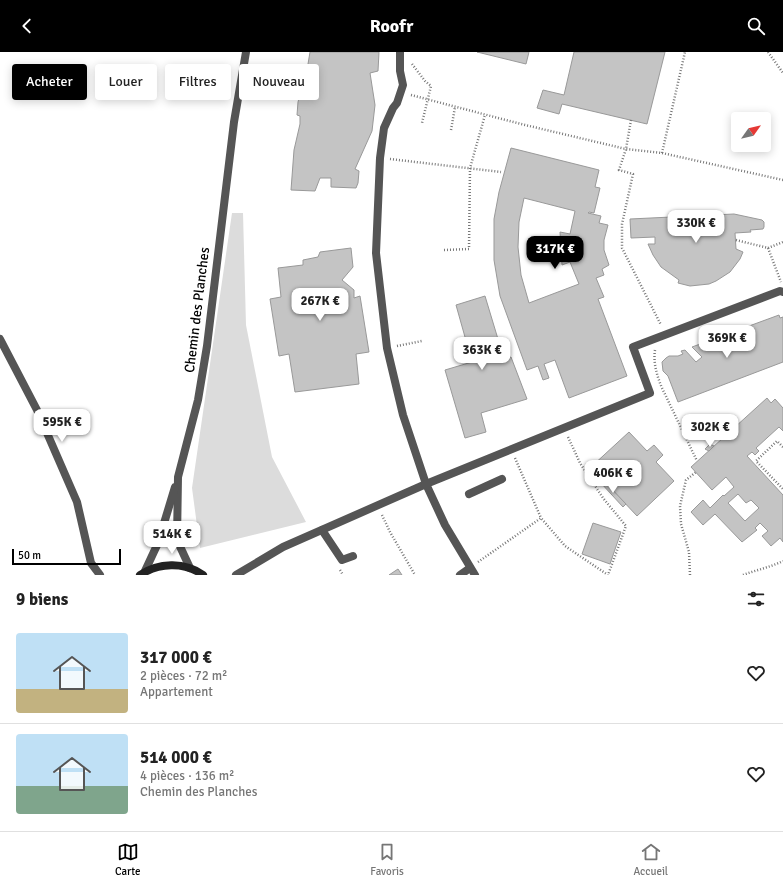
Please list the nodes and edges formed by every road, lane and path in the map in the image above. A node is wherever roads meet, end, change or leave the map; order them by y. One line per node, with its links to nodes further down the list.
1 (246, 52): 37 (street, Chemin des Planches)
2 (400, 52): 7 (street)
3 (685, 52): 15 (path)
4 (768, 52): 6 (path)
5 (411, 60): 8 (path)
6 (783, 74)
7 (400, 92): 8 (path); 16 (street)
8 (427, 99): 9 (path); 12 (path)
9 (455, 107): 10 (path); 13 (path)
10 (485, 115): 14 (path); 17 (path)
11 (631, 120): 14 (path)
12 (422, 123)
13 (451, 130)
14 (626, 149): 15 (path); 26 (path)
15 (662, 153): 19 (path)
16 (380, 158): 17 (path); 29 (street)
17 (470, 168): 18 (path); 23 (path)
18 (501, 172)
19 (783, 180)
20 (736, 240): 22 (path)
21 (783, 242): 22 (path)
22 (768, 248): 24 (path)
23 (444, 250)
24 (783, 287)
25 (783, 292): 26 (street)
26 (662, 336): 30 (path); 31 (street)
27 (0, 339): 50 (street)
28 (422, 341): 29 (path)
29 (387, 348): 39 (street)
30 (662, 388): 31 (path); 35 (path)
31 (650, 393): 32 (street)
32 (564, 428): 34 (street); 55 (path)
33 (783, 447): 40 (path)
34 (511, 449): 39 (street); 43 (path)
35 (697, 461)
36 (696, 472): 56 (path)
37 (178, 477): 47 (street, Chemin des Planches); 49 (street)
38 (502, 479): 41 (street)
39 (426, 484): 42 (street); 48 (street)
40 (783, 489)
41 (469, 494)
42 (378, 505): 44 (street); 53 (path)
43 (541, 518): 48 (path); 55 (path)
44 (322, 530): 45 (street); 52 (street)
45 (354, 556)
46 (783, 560): 57 (path)
47 (190, 568): 49 (main road); 51 (main road)
48 (472, 572): 54 (street)
49 (143, 573)
50 (100, 575)
51 (203, 575)
52 (236, 575)
53 (415, 575)
54 (460, 575)
55 (608, 575)
56 (690, 575)
57 (743, 575)

